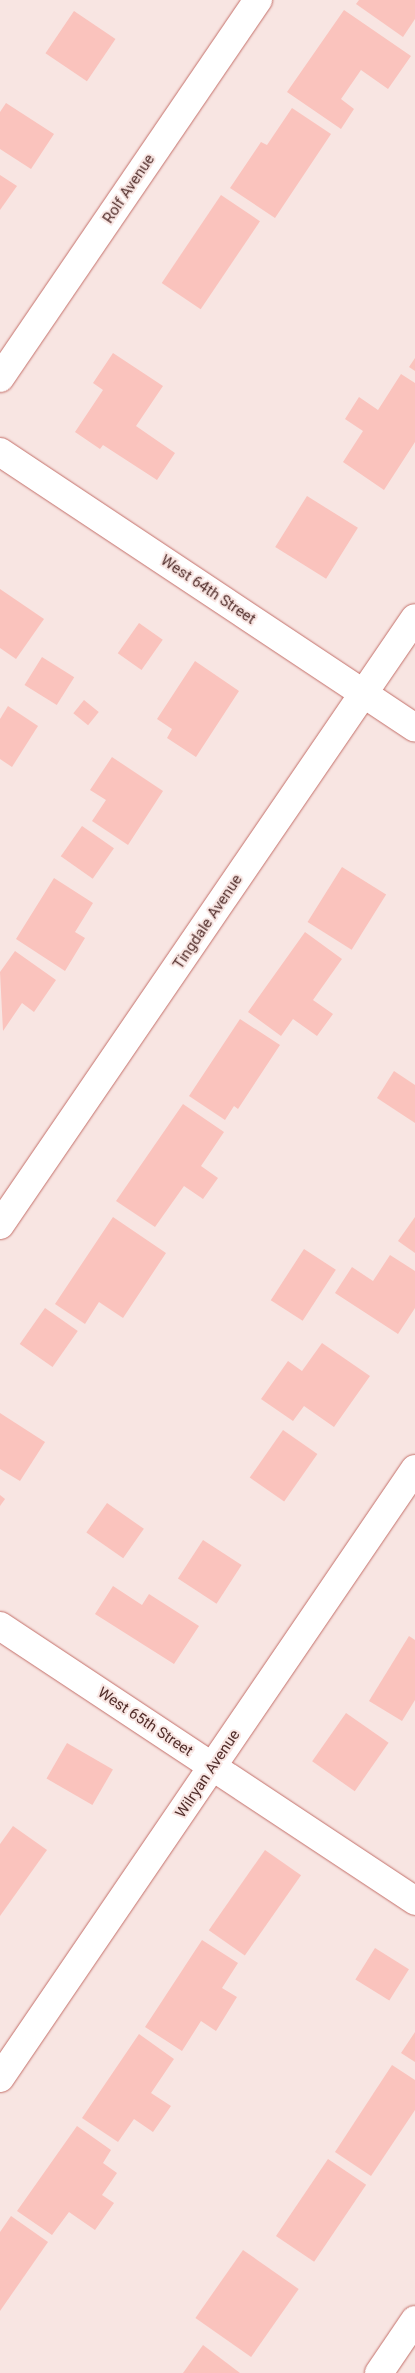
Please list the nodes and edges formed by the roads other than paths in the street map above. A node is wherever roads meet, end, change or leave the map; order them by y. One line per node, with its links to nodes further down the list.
1 (258, 0): 2 (street, Rolf Avenue)
2 (0, 378)
3 (0, 452): 5 (street, West 64th Street)
4 (415, 618): 5 (street, Tingdale Avenue)
5 (364, 694): 6 (street, West 64th Street); 7 (street, Tingdale Avenue)
6 (415, 728)
7 (0, 1225)
8 (415, 1469): 10 (street, Wilryan Avenue)
9 (0, 1626): 10 (street, West 65th Street)
10 (212, 1767): 11 (street, West 65th Street); 12 (street, Wilryan Avenue)
11 (415, 1901)
12 (0, 2078)
13 (415, 2320): 14 (street)
14 (379, 2373)

